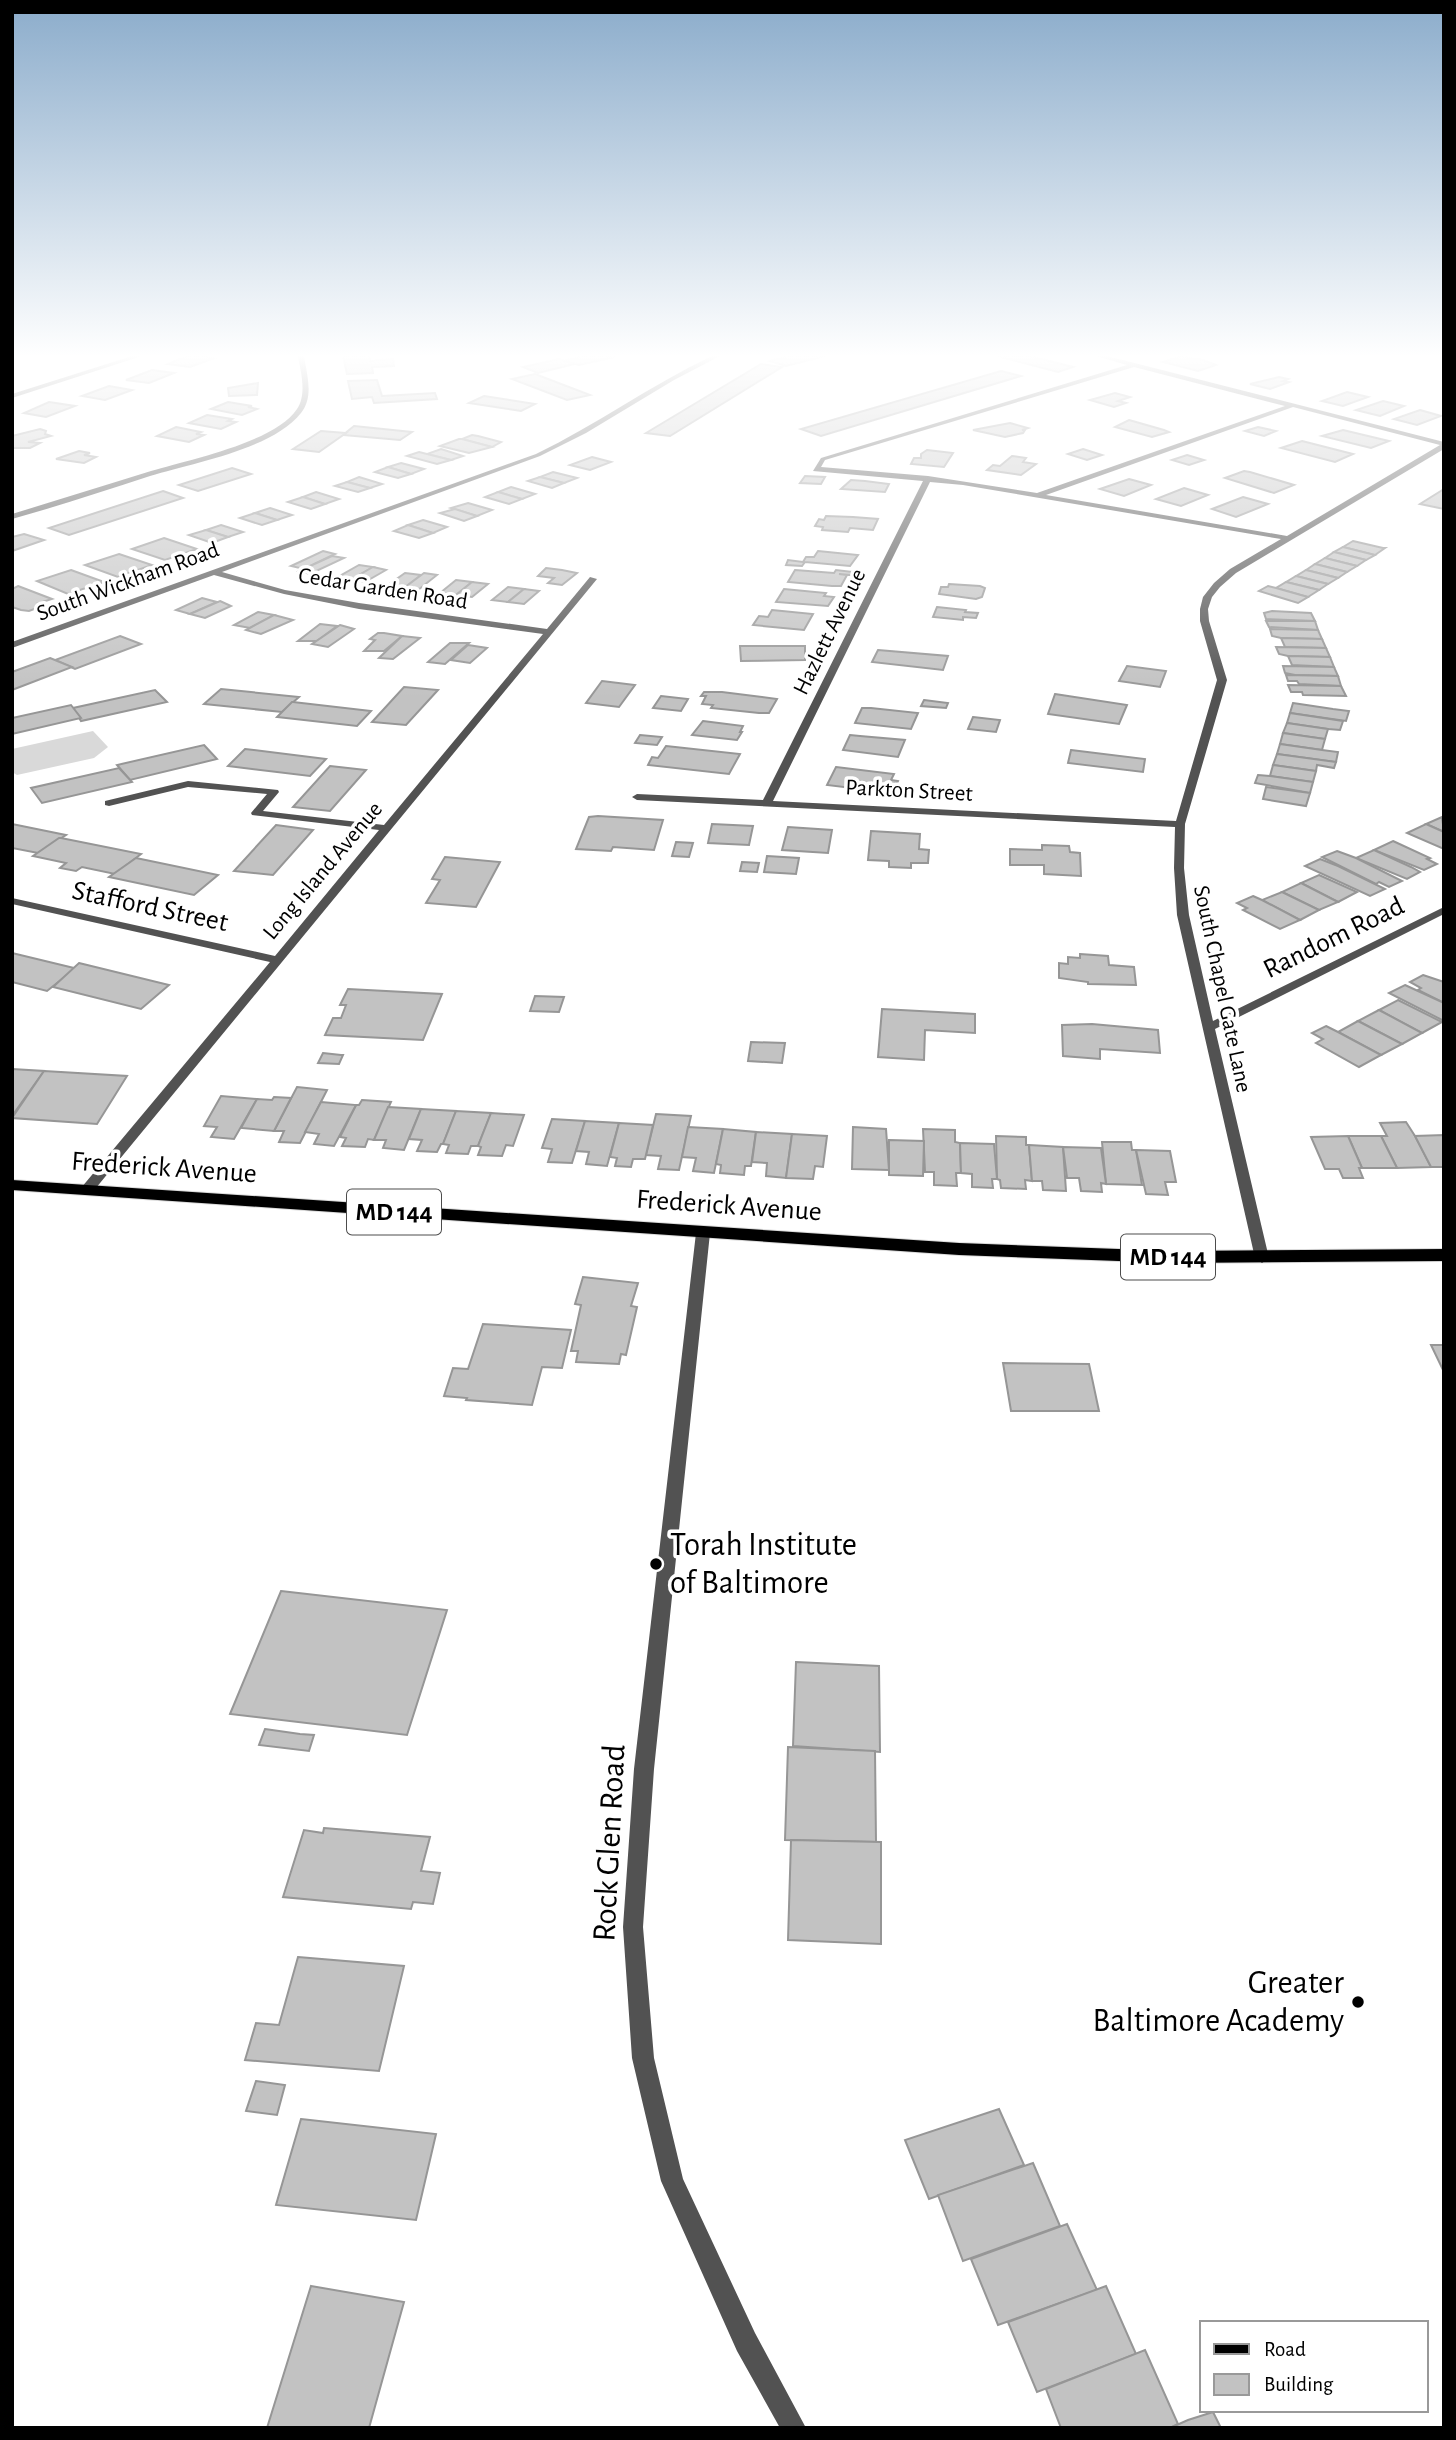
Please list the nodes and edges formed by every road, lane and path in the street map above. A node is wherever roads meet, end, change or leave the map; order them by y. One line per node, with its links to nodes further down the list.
1 (163, 470): 8 (street)
2 (497, 470): 10 (street, South Wickham Road)
3 (827, 470): 6 (street)
4 (1111, 470): 7 (street)
5 (1402, 470): 9 (street, South Chapel Gate Lane)
6 (928, 478): 7 (street); 16 (street, Hazlett Avenue)
7 (1037, 496): 9 (street)
8 (12, 517)
9 (1288, 538): 17 (street, South Chapel Gate Lane)
10 (213, 572): 12 (street, Cedar Garden Road); 13 (street, South Wickham Road)
11 (593, 579): 12 (street, Long Island Avenue)
12 (550, 632): 18 (street, Long Island Avenue)
13 (12, 645)
14 (637, 797): 16 (street, Parkton Street)
15 (109, 803): 18 (street)
16 (767, 803): 17 (street, Parkton Street)
17 (1180, 824): 22 (street, South Chapel Gate Lane)
18 (386, 828): 21 (street, Long Island Avenue)
19 (12, 901): 21 (street, Stafford Street)
20 (1444, 910): 22 (street, Random Road)
21 (277, 960): 24 (street, Long Island Avenue)
22 (1208, 1028): 27 (street, South Chapel Gate Lane)
23 (12, 1185): 24 (main road, Frederick Avenue / MD 144)
24 (86, 1191): 25 (main road, Frederick Avenue / MD 144)
25 (703, 1233): 27 (main road, Frederick Avenue / MD 144); 28 (street, Rock Glen Road)
26 (1444, 1255): 27 (main road, Frederick Avenue / MD 144)
27 (1262, 1258)
28 (794, 2428)

